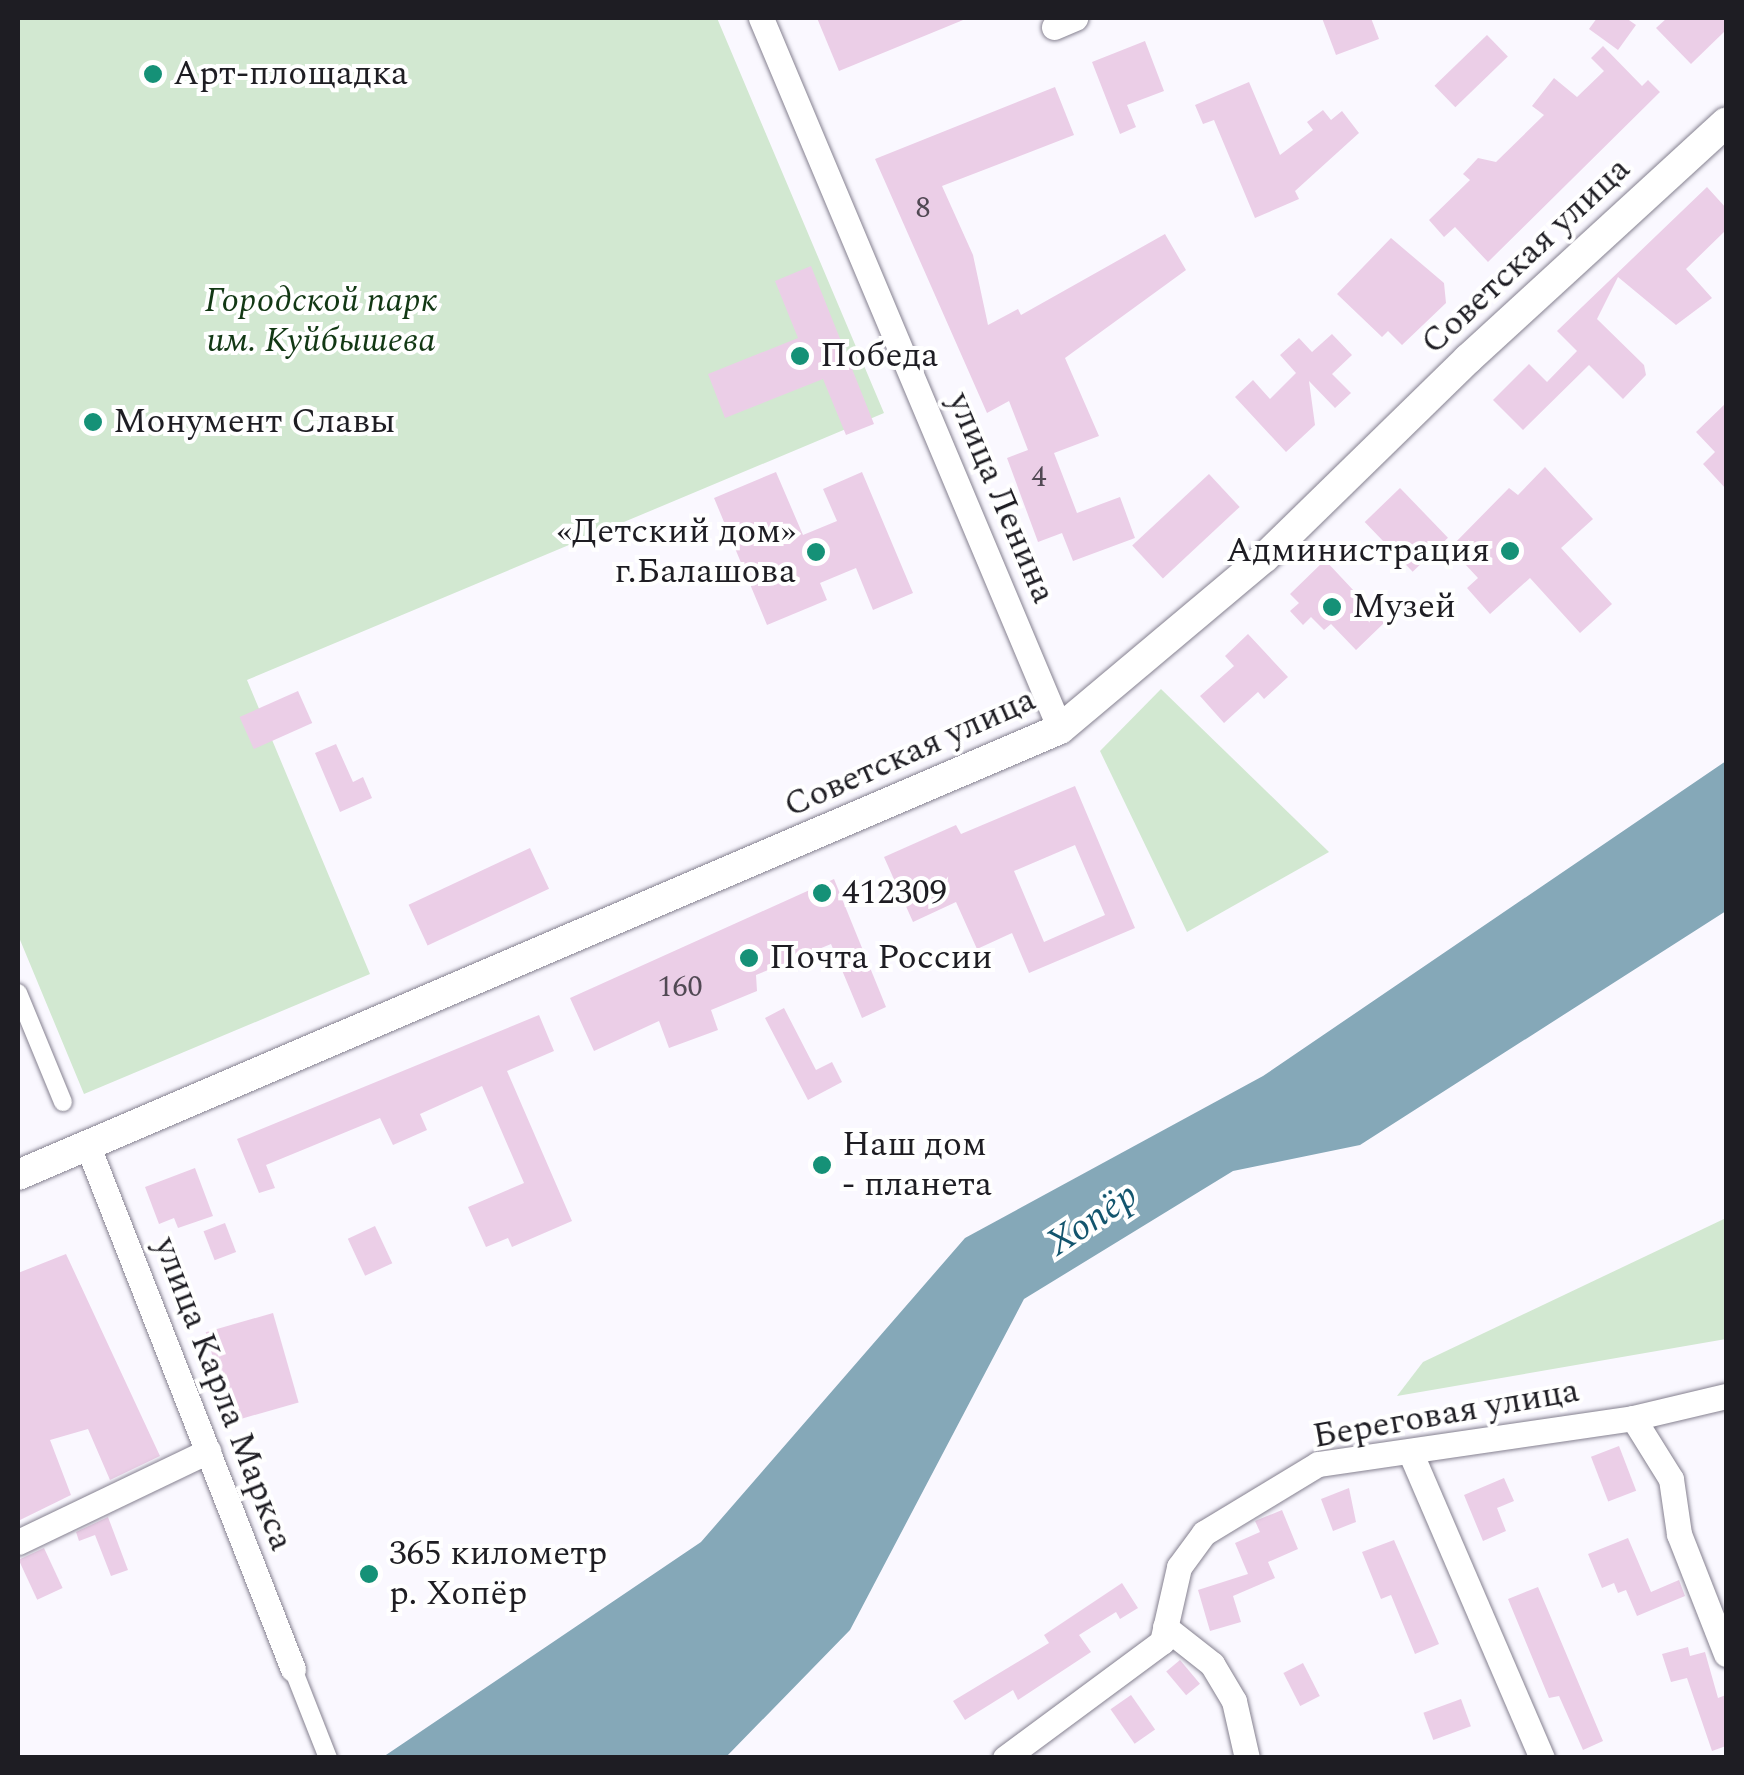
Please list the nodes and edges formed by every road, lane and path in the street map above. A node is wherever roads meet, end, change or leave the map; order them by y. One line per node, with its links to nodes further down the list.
1 (761, 18): 3 (street, улица Ленина)
2 (1726, 123): 3 (street, Советская улица)
3 (1060, 729): 6 (street, Советская улица)
4 (18, 993): 5 (street)
5 (63, 1102)
6 (87, 1144): 7 (street, Советская улица); 10 (street, улица Карла Маркса)
7 (18, 1176)
8 (1726, 1396): 9 (street, Береговая улица)
9 (1633, 1418): 11 (street, Береговая улица); 14 (street)
10 (208, 1451): 12 (street); 15 (street, улица Карла Маркса)
11 (1412, 1454): 13 (street, Береговая улица); 19 (street)
12 (18, 1542)
13 (1165, 1626): 17 (street, Береговая улица); 18 (street)
14 (1726, 1654)
15 (293, 1670): 16 (street)
16 (328, 1758)
17 (1005, 1758)
18 (1247, 1758)
19 (1542, 1758)

